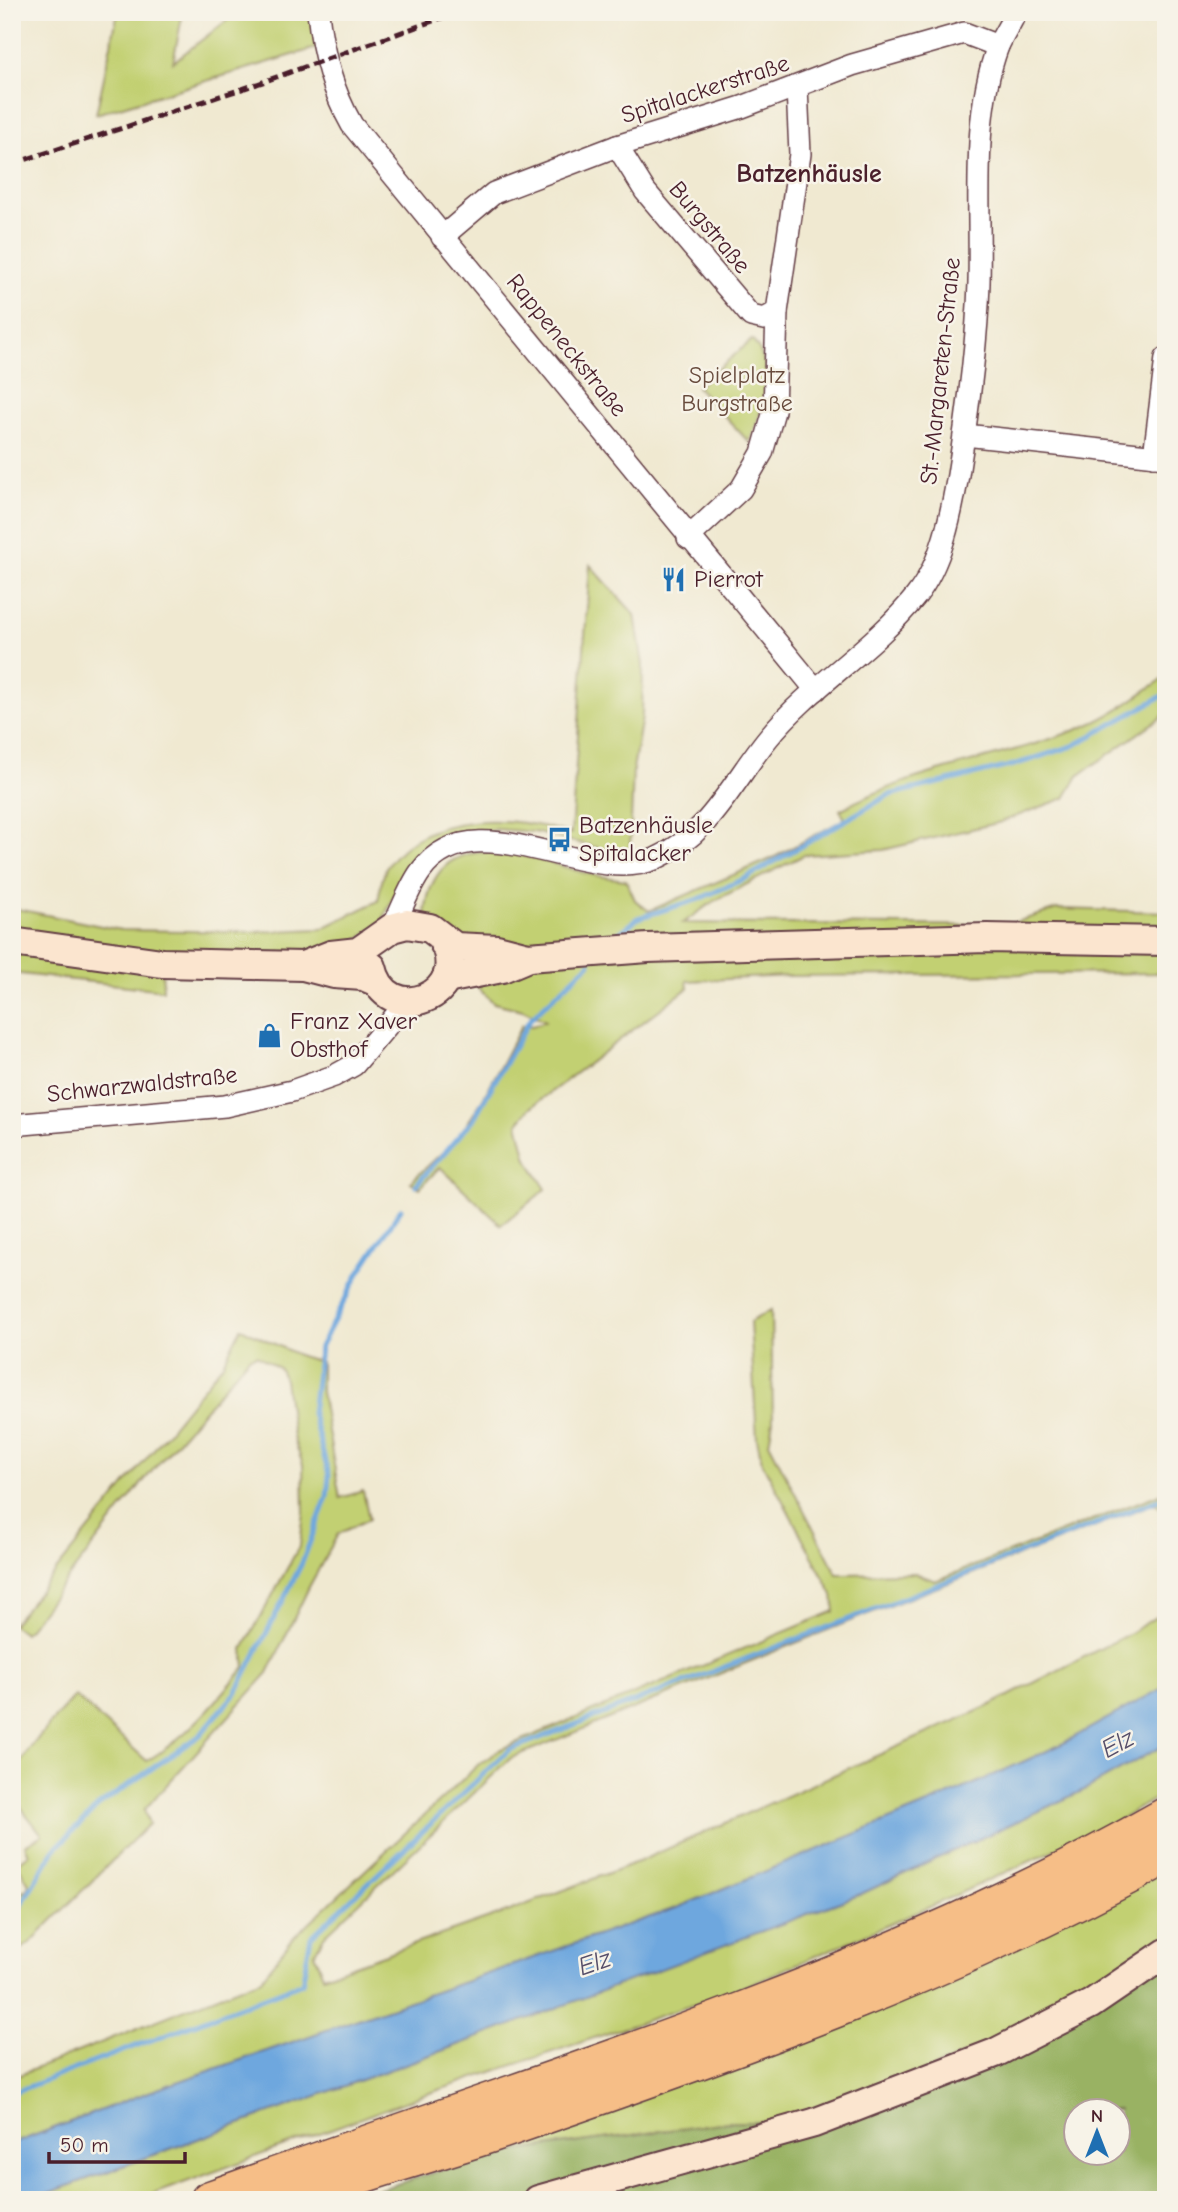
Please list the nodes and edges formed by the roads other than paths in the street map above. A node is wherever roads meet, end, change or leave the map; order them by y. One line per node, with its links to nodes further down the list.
1 (318, 12): 6 (street, Rappeneckstraße)
2 (1016, 12): 3 (street, St.-Margareten-Straße)
3 (998, 46): 4 (street, Spitalackerstraße); 9 (street, St.-Margareten-Straße)
4 (797, 87): 5 (street, Spitalackerstraße); 7 (street, Burgstraße)
5 (617, 146): 6 (street, Spitalackerstraße); 7 (street, Burgstraße)
6 (442, 237): 11 (street, Rappeneckstraße)
7 (777, 312): 11 (street, Burgstraße)
8 (1166, 358): 10 (street)
9 (965, 435): 10 (street); 12 (street, St.-Margareten-Straße)
10 (1160, 457)
11 (688, 538): 12 (street, Rappeneckstraße)
12 (816, 690): 13 (street, St.-Margareten-Straße)
13 (411, 892): 14 (street); 15 (street, St.-Margareten-Straße)
14 (432, 932): 15 (main road); 18 (main road); 20 (main road)
15 (386, 933): 19 (main road); 21 (main road)
16 (1166, 941): 18 (main road)
17 (12, 942): 19 (main road)
18 (528, 957): 20 (main road)
19 (303, 966): 21 (main road)
20 (446, 979): 21 (main road)
21 (390, 991): 22 (street, Schwarzwaldstraße)
22 (12, 1125)
23 (1166, 1816): 26 (highway)
24 (1166, 1855): 27 (highway)
25 (1166, 1953): 28 (main road)
26 (209, 2200)
27 (288, 2200)
28 (538, 2200)

